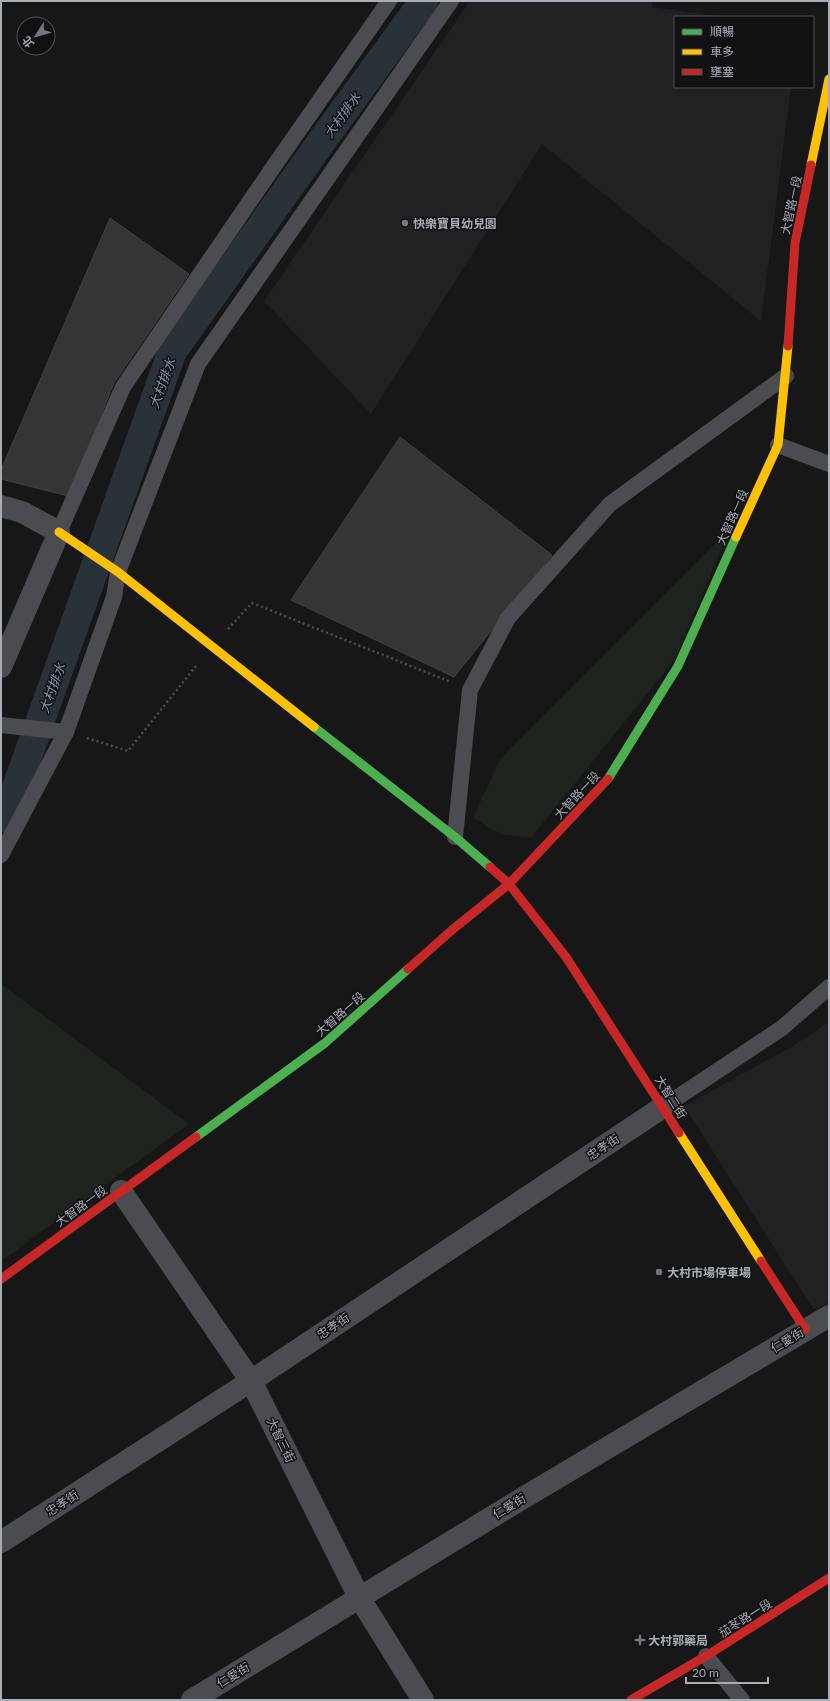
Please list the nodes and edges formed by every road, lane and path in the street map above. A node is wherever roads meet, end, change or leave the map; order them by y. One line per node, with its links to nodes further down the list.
1 (389, 1): 8 (lane)
2 (451, 1): 9 (lane)
3 (829, 79): 4 (street, 大智路一段)
4 (786, 376): 5 (street, 大智路一段); 12 (lane)
5 (778, 445): 6 (lane); 17 (street, 大智路一段)
6 (829, 464)
7 (1, 506): 8 (street)
8 (59, 532): 9 (street, 大智二街); 11 (street)
9 (118, 572): 10 (street, 大智二街); 14 (lane)
10 (211, 647): 12 (path); 14 (path); 15 (street, 大智二街)
11 (1, 667)
12 (470, 690): 15 (lane)
13 (1, 725): 14 (lane)
14 (66, 732): 16 (lane)
15 (455, 837): 17 (street, 大智二街)
16 (1, 855)
17 (509, 884): 19 (street, 大智二街); 20 (street, 大智路一段)
18 (829, 987): 19 (lane)
19 (663, 1107): 23 (street, 大智二街); 24 (street, 忠孝街)
20 (121, 1191): 21 (street, 大智路一段); 24 (street, 大智三街)
21 (1, 1279)
22 (829, 1316): 23 (street, 仁愛街)
23 (805, 1329): 27 (street, 仁愛街)
24 (251, 1381): 25 (street, 忠孝街); 27 (street, 大智三街)
25 (1, 1542)
26 (829, 1578): 28 (street, 茄苳路一段)
27 (359, 1597): 29 (street, 仁愛街); 30 (street, 大智三街)
28 (706, 1656): 31 (street, 茄苳路一段); 32 (lane)
29 (192, 1700)
30 (423, 1700)
31 (631, 1700)
32 (742, 1700)

